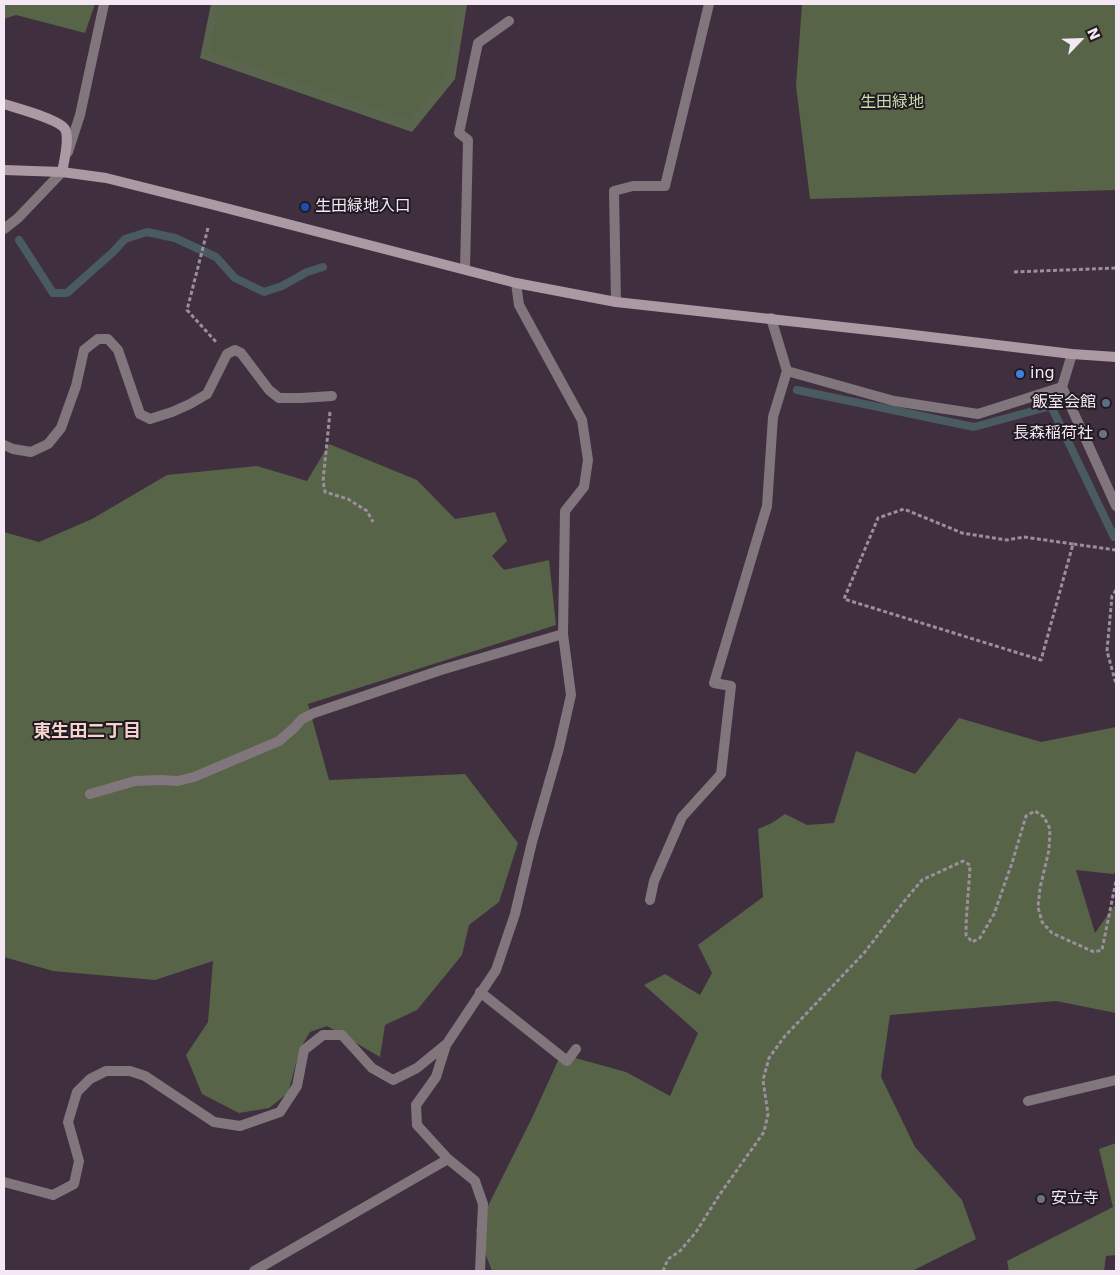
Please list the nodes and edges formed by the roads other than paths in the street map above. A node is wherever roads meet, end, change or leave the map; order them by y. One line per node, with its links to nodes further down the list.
1 (104, 4): 6 (street)
2 (709, 4): 10 (street)
3 (509, 21): 8 (street)
4 (4, 104): 6 (street)
5 (4, 170): 6 (street)
6 (62, 172): 7 (street); 8 (street)
7 (4, 229)
8 (464, 269): 9 (street)
9 (516, 283): 10 (street); 19 (street)
10 (616, 302): 11 (street)
11 (771, 318): 12 (street); 14 (street)
12 (1072, 354): 13 (street); 15 (street)
13 (1116, 356)
14 (787, 371): 15 (street); 21 (street)
15 (1062, 387): 18 (street)
16 (332, 396): 17 (street)
17 (4, 445)
18 (1116, 506)
19 (562, 634): 20 (street); 22 (street)
20 (90, 794)
21 (650, 900)
22 (480, 992): 23 (street); 24 (street)
23 (446, 1045): 27 (street); 28 (street)
24 (576, 1049)
25 (1116, 1080): 26 (street)
26 (1028, 1101)
27 (448, 1159): 29 (street); 30 (street)
28 (4, 1182)
29 (254, 1271)
30 (480, 1271)

